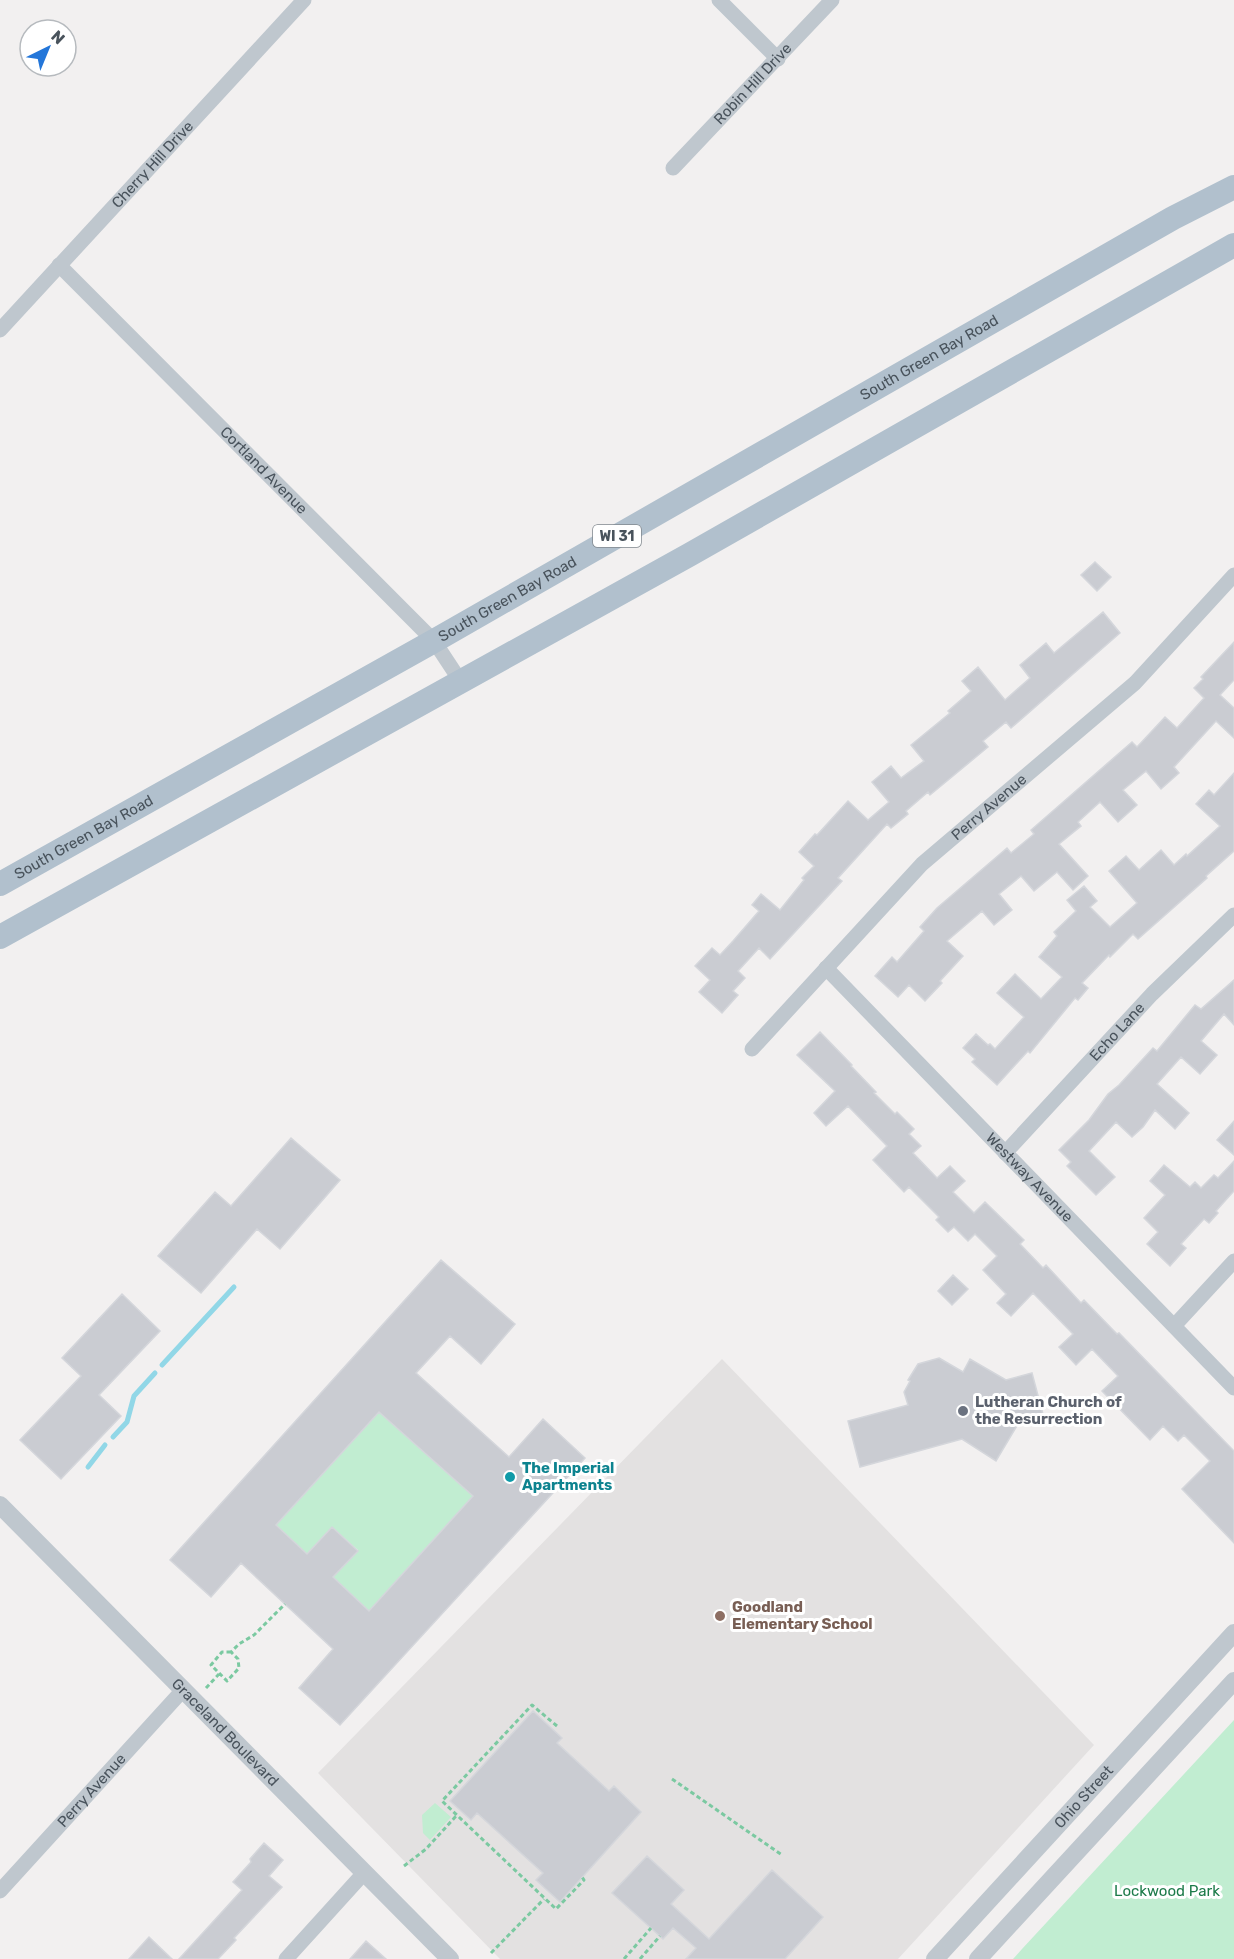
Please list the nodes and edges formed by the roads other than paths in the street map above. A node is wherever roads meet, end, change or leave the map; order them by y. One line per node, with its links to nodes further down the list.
1 (304, 0): 8 (street, Cherry Hill Drive)
2 (718, 0): 4 (street)
3 (832, 0): 4 (street, Robin Hill Drive)
4 (777, 59): 5 (street, Robin Hill Drive)
5 (673, 168)
6 (1234, 187): 11 (main road, South Green Bay Road / WI 31)
7 (1234, 245): 12 (main road)
8 (59, 265): 9 (street, Cherry Hill Drive); 11 (street, Cortland Avenue)
9 (0, 330)
10 (1234, 575): 16 (street, Perry Avenue)
11 (434, 641): 12 (street, Cortland Avenue); 13 (main road, South Green Bay Road / WI 31)
12 (461, 682): 15 (main road)
13 (0, 884)
14 (1234, 915): 18 (street, Echo Lane)
15 (0, 937)
16 (826, 969): 17 (street, Perry Avenue); 18 (street, Westway Avenue)
17 (752, 1049)
18 (1005, 1153): 20 (street, Westway Avenue)
19 (1234, 1261): 20 (street)
20 (1174, 1326): 21 (street, Westway Avenue)
21 (1234, 1388)
22 (0, 1505): 25 (street, Graceland Boulevard)
23 (1234, 1633): 30 (street, Ohio Street)
24 (1234, 1682): 31 (street)
25 (183, 1690): 26 (street, Graceland Boulevard); 27 (street, Perry Avenue)
26 (364, 1873): 28 (street); 29 (street, Graceland Boulevard)
27 (0, 1891)
28 (286, 1959)
29 (450, 1959)
30 (935, 1959)
31 (978, 1959)

